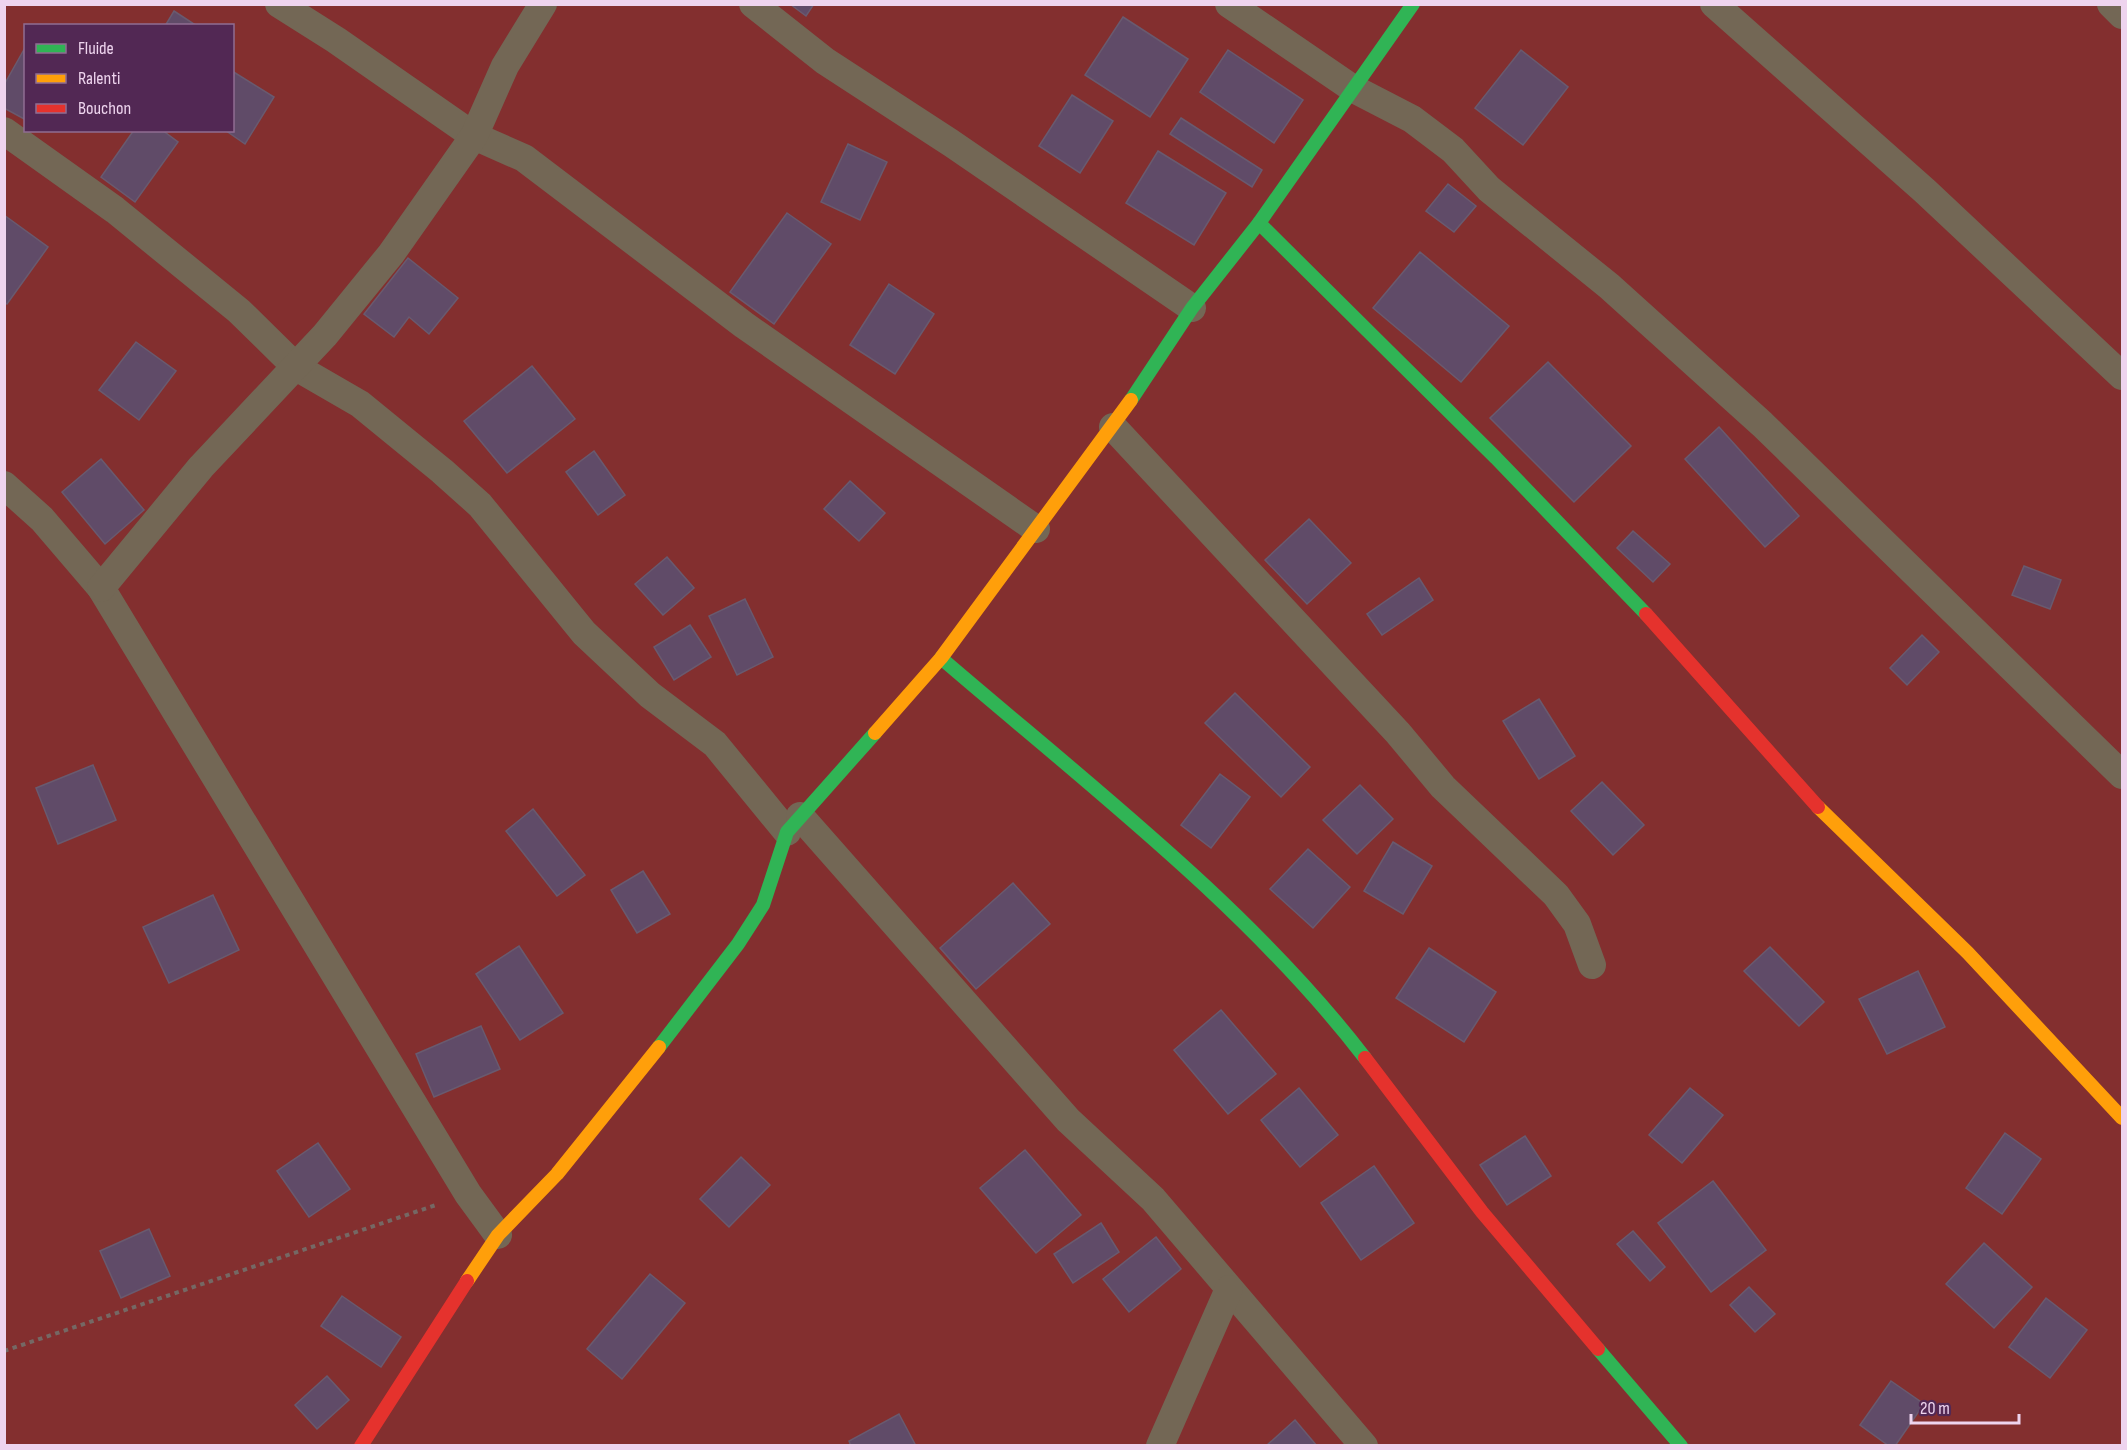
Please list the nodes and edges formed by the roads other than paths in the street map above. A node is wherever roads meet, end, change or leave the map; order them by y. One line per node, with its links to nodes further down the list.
1 (279, 4): 11 (street)
2 (543, 4): 11 (street)
3 (753, 4): 13 (street)
4 (1229, 4): 9 (street)
5 (1413, 4): 9 (street)
6 (1714, 4): 15 (street)
7 (2112, 4): 8 (street)
8 (2122, 15)
9 (1352, 88): 12 (street); 21 (street)
10 (4, 131): 14 (street)
11 (474, 136): 14 (street); 18 (street)
12 (1259, 223): 13 (street); 24 (street)
13 (1192, 308): 16 (street)
14 (296, 367): 19 (street); 22 (street)
15 (2122, 376)
16 (1113, 427): 18 (street); 23 (street)
17 (4, 485): 19 (street)
18 (1036, 529): 20 (street)
19 (101, 588): 25 (street)
20 (941, 658): 22 (street); 30 (street)
21 (2122, 775)
22 (793, 824): 25 (street); 26 (street)
23 (1593, 965)
24 (2122, 1118)
25 (498, 1235): 27 (street)
26 (1229, 1289): 28 (street); 29 (street)
27 (361, 1446)
28 (1160, 1446)
29 (1364, 1446)
30 (1681, 1446)

